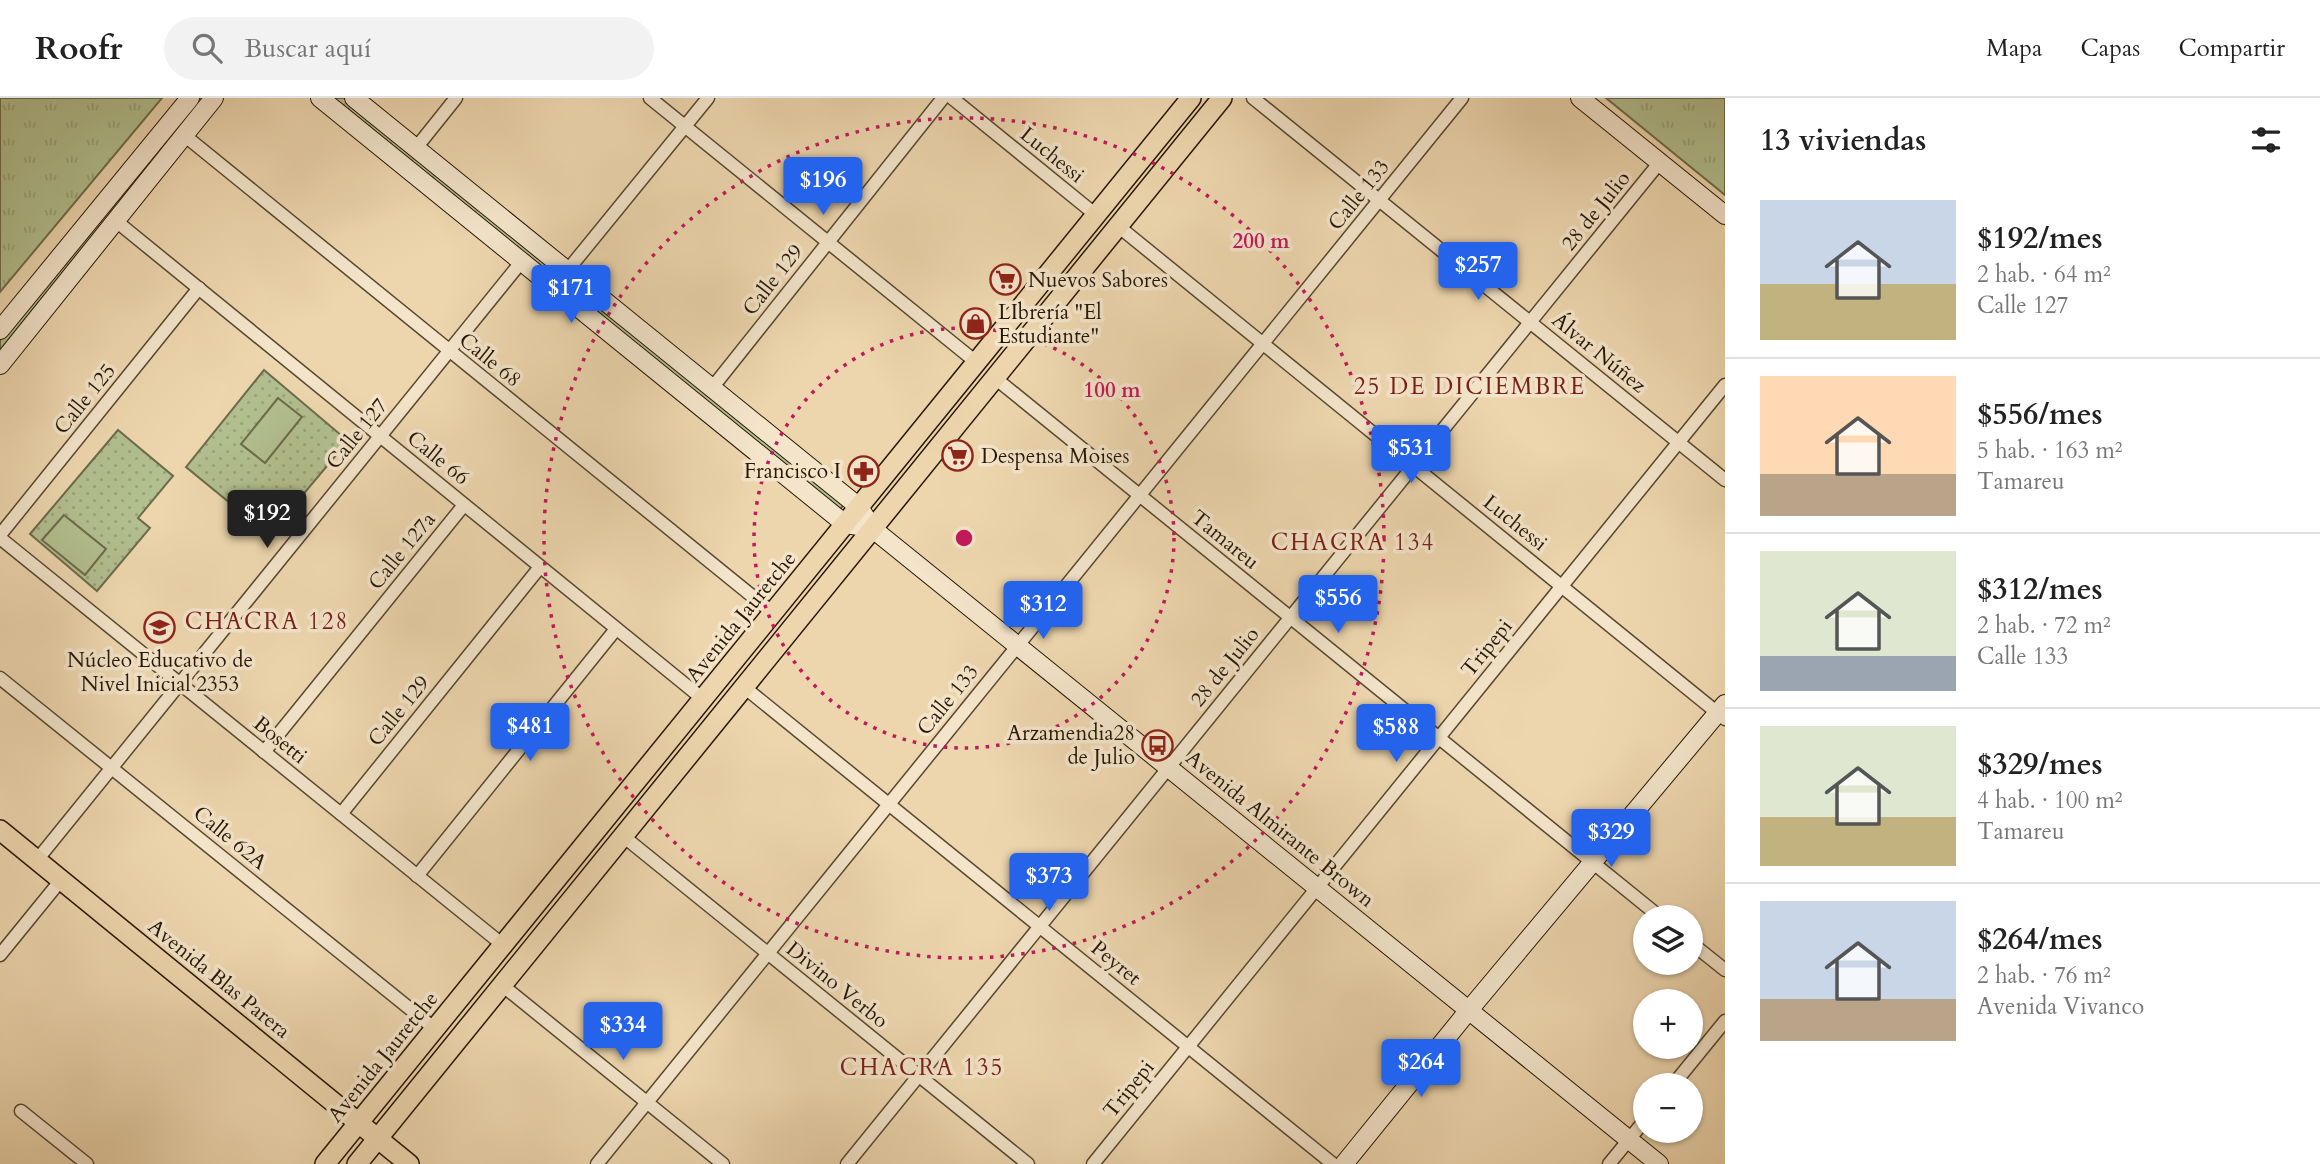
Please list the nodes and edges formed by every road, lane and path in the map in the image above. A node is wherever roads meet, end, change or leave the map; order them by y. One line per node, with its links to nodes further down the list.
1 (190, 98): 29 (main road)
2 (214, 98): 16 (main road)
3 (320, 98): 25 (main road, Avenida Almirante Brown)
4 (354, 98): 17 (main road, Avenida Almirante Brown)
5 (456, 98): 17 (street)
6 (650, 98): 15 (street)
7 (708, 98): 15 (street)
8 (943, 98): 24 (street, Calle 129)
9 (952, 98): 20 (street, Luchessi)
10 (1191, 98): 20 (main road, Avenida Jauretche)
11 (1222, 98): 23 (main road)
12 (1253, 98): 19 (street, Álvar Núñez)
13 (1462, 98): 19 (street, Calle 133)
14 (1580, 98): 18 (main road)
15 (685, 126): 24 (street); 26 (street)
16 (184, 135): 22 (main road); 31 (street, Calle 68)
17 (416, 148): 26 (main road, Avenida Almirante Brown)
18 (1660, 162): 21 (main road); 28 (street, 28 de Julio)
19 (1379, 200): 28 (street, Álvar Núñez); 30 (street, Calle 133)
20 (1096, 215): 32 (main road, Avenida Jauretche)
21 (1725, 215)
22 (116, 221): 27 (street, Calle 66); 33 (main road)
23 (1118, 226): 30 (street, Luchessi); 34 (main road)
24 (828, 242): 32 (street); 36 (street, Calle 129)
25 (522, 261): 31 (street, Calle 127); 44 (main road, Avenida Almirante Brown)
26 (567, 271): 36 (main road, Avenida Almirante Brown)
27 (200, 288): 37 (street, Calle 66); 46 (street, Calle 125)
28 (1530, 322): 38 (street, Álvar Núñez); 39 (street, 28 de Julio)
29 (0, 330)
30 (1263, 344): 39 (street, Luchessi); 41 (street, Calle 133)
31 (449, 351): 37 (street, Calle 127); 49 (street, Calle 68)
32 (976, 362): 43 (main road, Avenida Jauretche)
33 (0, 365)
34 (995, 378): 41 (street, Tamareu); 45 (main road)
35 (1725, 385): 38 (street, Tripepi)
36 (712, 388): 43 (main road, Avenida Almirante Brown)
37 (380, 436): 42 (street, Calle 66); 54 (street, Calle 127)
38 (1679, 442): 40 (street, Álvar Núñez); 48 (street, Tripepi)
39 (1414, 466): 48 (street, Luchessi); 50 (street, 28 de Julio)
40 (1725, 480)
41 (1140, 495): 50 (street, Tamareu); 52 (street, Calle 133)
42 (464, 505): 47 (street, Calle 66); 59 (street, Calle 127a)
43 (859, 507): 44 (main road, Avenida Jauretche); 45 (main road, Avenida Almirante Brown)
44 (845, 524): 45 (main road, Avenida Almirante Brown); 49 (main road, Avenida Jauretche)
45 (873, 529): 52 (main road, Avenida Almirante Brown); 55 (main road)
46 (0, 536): 54 (street, Bosetti)
47 (540, 567): 51 (street, Calle 66); 63 (street, Calle 129)
48 (1562, 586): 57 (street, Luchessi); 58 (street, Tripepi)
49 (773, 613): 56 (main road, Avenida Jauretche)
50 (1290, 618): 58 (street, Tamareu); 61 (street, 28 de Julio)
51 (616, 629): 56 (street, Calle 66); 68 (street)
52 (1018, 646): 61 (main road, Avenida Almirante Brown); 62 (street, Calle 133)
53 (0, 678): 60 (street, Calle 62A)
54 (180, 684): 59 (street, Bosetti); 60 (street, Calle 127)
55 (744, 687): 62 (street, Peyret); 65 (main road)
56 (703, 699): 73 (main road, Avenida Jauretche)
57 (1723, 712): 67 (main road)
58 (1439, 737): 67 (street, Tamareu); 70 (street, Tripepi)
59 (264, 752): 63 (street, Bosetti)
60 (112, 768): 66 (street, Calle 127); 81 (street, Calle 62A)
61 (1168, 768): 70 (main road, Avenida Almirante Brown); 72 (street, 28 de Julio)
62 (889, 804): 72 (street, Peyret); 75 (street, Calle 133)
63 (341, 814): 68 (street, Bosetti)
64 (0, 830): 66 (main road, Avenida Blas Parera)
65 (623, 836): 75 (street, Divino Verbo); 78 (main road)
66 (37, 860): 69 (main road, Avenida Blas Parera)
67 (1592, 862): 71 (street, Tamareu); 79 (main road)
68 (417, 876): 73 (street, Bosetti)
69 (61, 880): 76 (street); 87 (main road, Avenida Blas Parera)
70 (1317, 888): 79 (main road, Avenida Almirante Brown); 82 (street, Tripepi)
71 (1645, 905)
72 (1040, 927): 82 (street, Peyret); 84 (street, 28 de Julio)
73 (503, 945): 81 (main road, Avenida Jauretche)
74 (1703, 952): 77 (street)
75 (768, 953): 84 (street, Divino Verbo); 85 (street, Calle 133)
76 (0, 955)
77 (1725, 970)
78 (502, 985): 85 (street); 89 (main road)
79 (1469, 1010): 90 (main road, Avenida Almirante Brown); 101 (main road)
80 (1725, 1021): 83 (street)
81 (435, 1029): 87 (main road, Avenida Jauretche)
82 (1189, 1046): 99 (street, Tripepi); 100 (street, Peyret)
83 (1683, 1073)
84 (919, 1076): 97 (street, 28 de Julio); 98 (street, Divino Verbo)
85 (647, 1102): 95 (street, Calle 133); 96 (street)
86 (21, 1111): 91 (street)
87 (360, 1122): 89 (main road, Avenida Blas Parera); 92 (main road, Avenida Jauretche)
88 (1633, 1135): 90 (street)
89 (378, 1139): 93 (main road); 94 (main road, Avenida Blas Parera)
90 (1629, 1140): 102 (street); 103 (main road, Avenida Almirante Brown)
91 (82, 1162)
92 (326, 1164)
93 (358, 1164)
94 (409, 1164)
95 (597, 1164)
96 (723, 1164)
97 (847, 1164)
98 (1028, 1164)
99 (1093, 1164)
100 (1333, 1164)
101 (1344, 1164)
102 (1609, 1164)
103 (1659, 1164)

